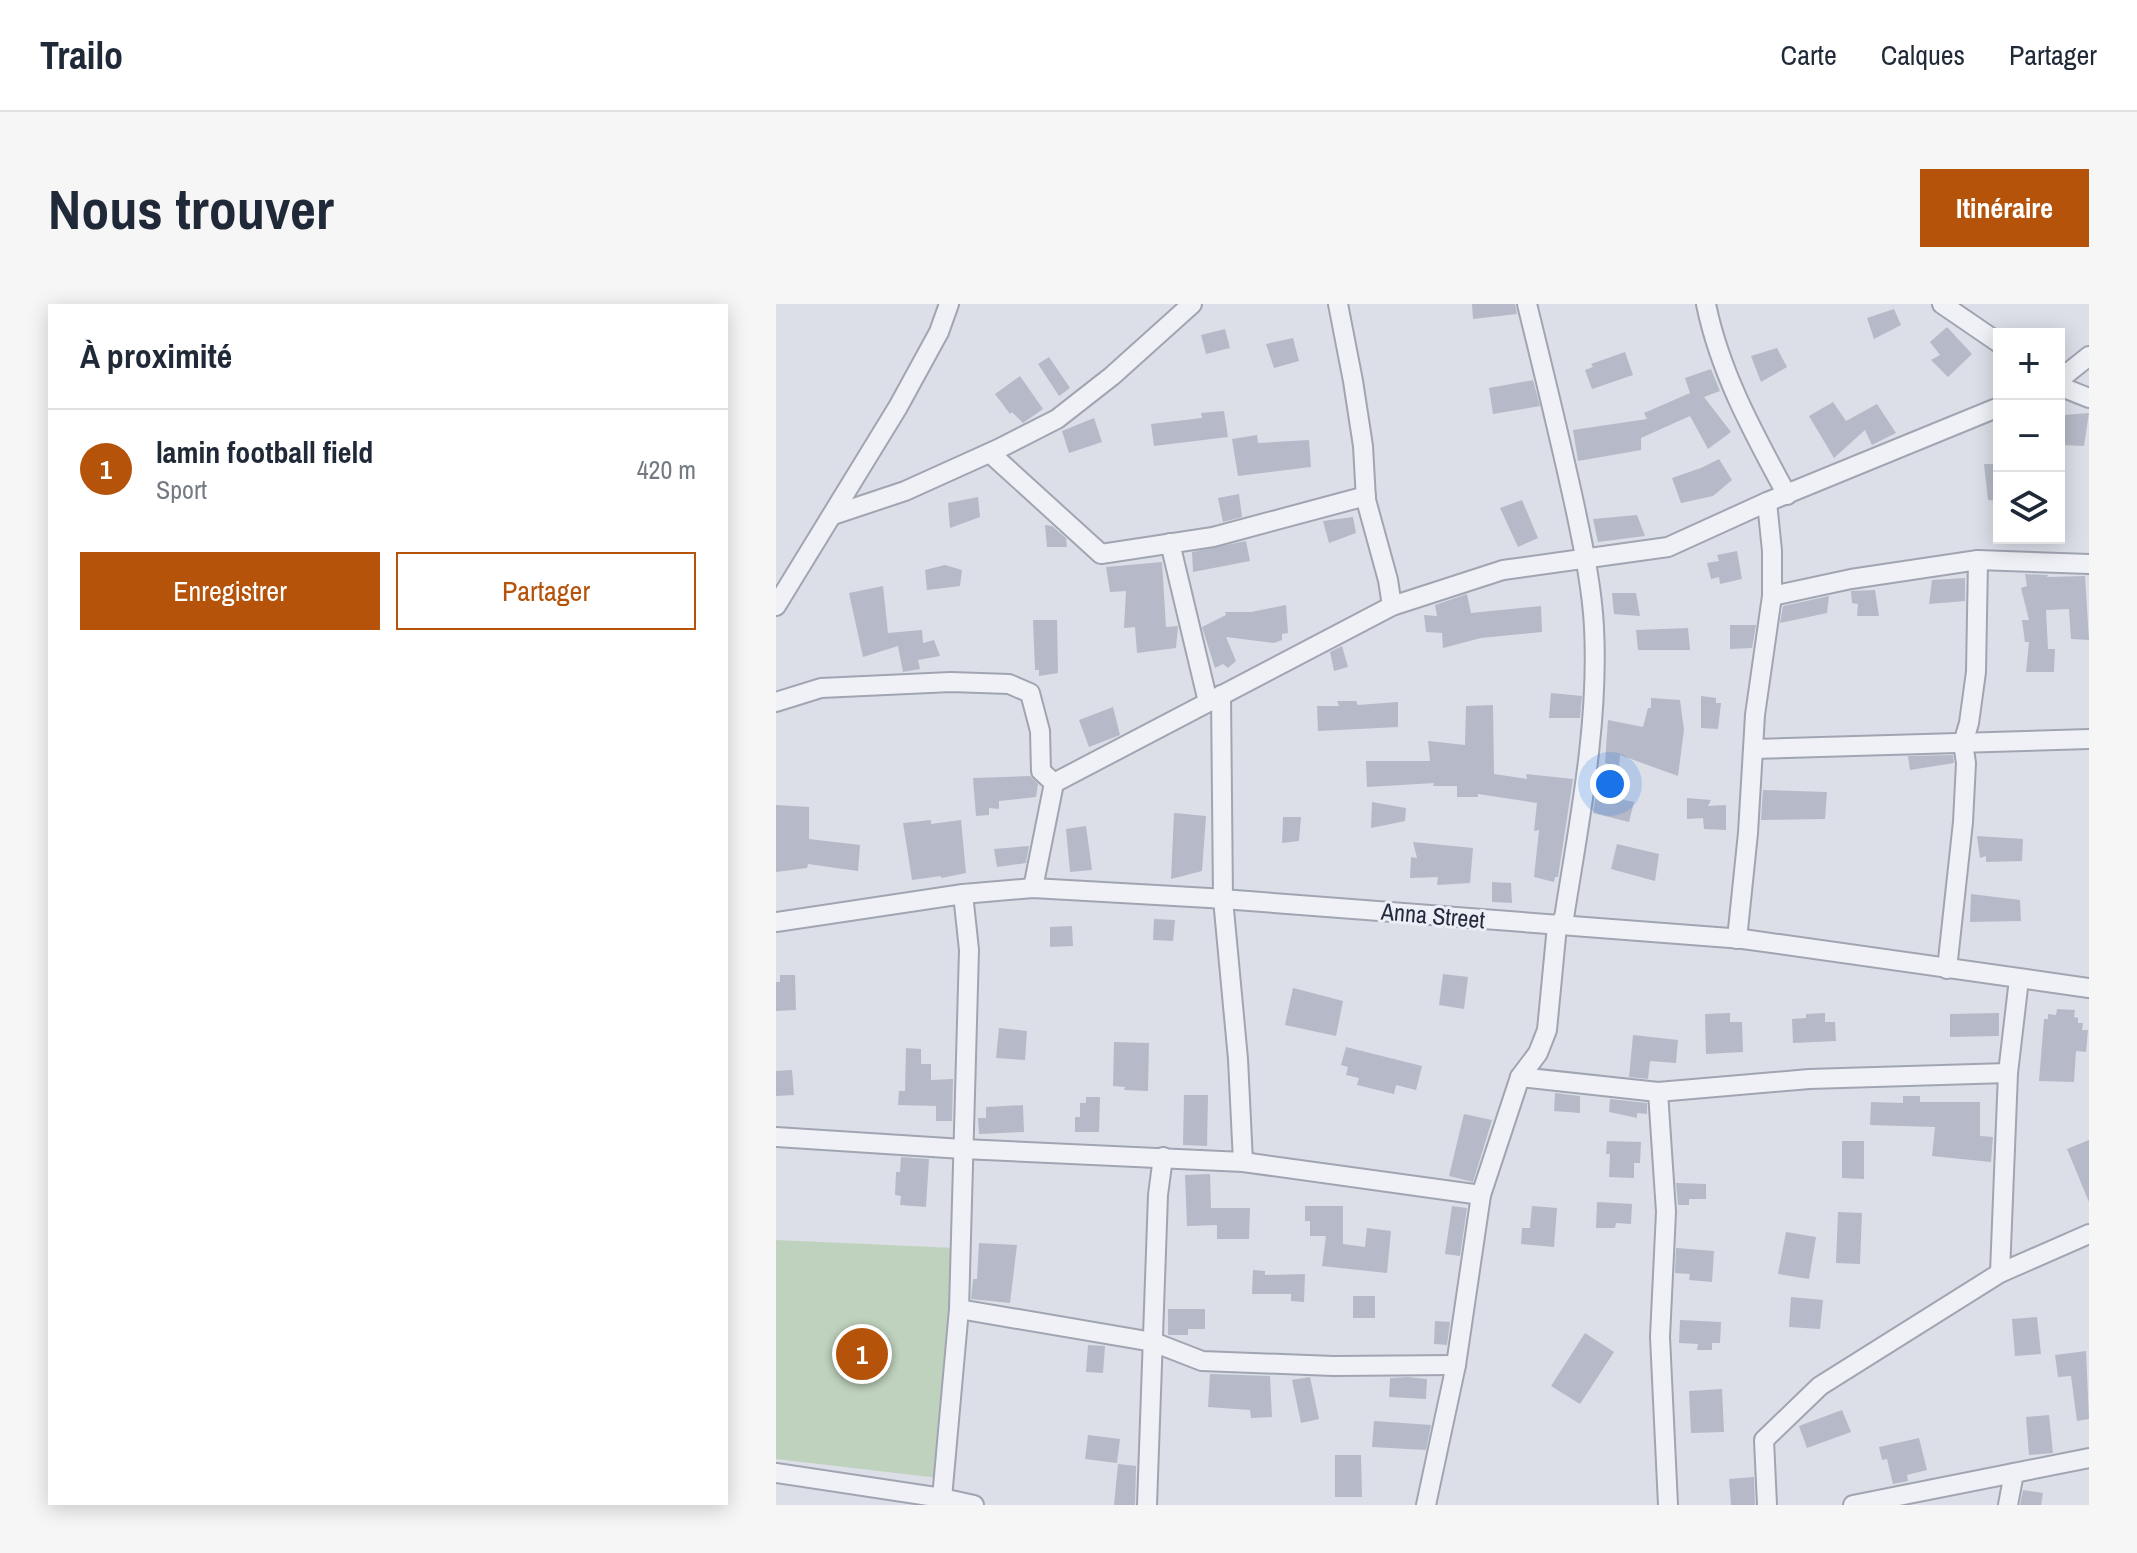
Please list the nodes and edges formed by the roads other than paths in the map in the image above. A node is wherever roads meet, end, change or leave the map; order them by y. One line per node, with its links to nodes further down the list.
1 (949, 304): 17 (street)
2 (1192, 304): 13 (street)
3 (1338, 304): 15 (street)
4 (1527, 304): 19 (street)
5 (1706, 304): 14 (street)
6 (1942, 304): 7 (street)
7 (1993, 339)
8 (2089, 356): 9 (street)
9 (2065, 378)
10 (2065, 386): 11 (street)
11 (2089, 398)
12 (1993, 409): 14 (street)
13 (990, 453): 17 (street); 18 (street)
14 (1787, 495): 16 (street)
15 (1366, 496): 18 (street); 24 (street)
16 (1767, 502): 19 (street); 22 (street)
17 (833, 515): 23 (street)
18 (1170, 543): 25 (street)
19 (1585, 559): 24 (street); 35 (street)
20 (1978, 560): 21 (street); 22 (street); 28 (street)
21 (2089, 564)
22 (1772, 596): 29 (street)
23 (776, 606)
24 (1392, 606): 25 (street)
25 (1215, 699): 30 (street); 33 (street)
26 (776, 702): 30 (street)
27 (2089, 739): 28 (street)
28 (1963, 743): 29 (street); 37 (street)
29 (1754, 749): 36 (street)
30 (1054, 783): 31 (street)
31 (1033, 888): 32 (street, Anna Street); 33 (street, Anna Street)
32 (963, 894): 34 (street, Anna Street); 44 (street)
33 (1223, 899): 35 (street, Anna Street); 46 (street)
34 (776, 922)
35 (1557, 926): 36 (street, Anna Street); 41 (street)
36 (1737, 939): 37 (street, Anna Street)
37 (1947, 969): 38 (street, Anna Street)
38 (2019, 979): 39 (street, Anna Street); 40 (street)
39 (2089, 988)
40 (2008, 1073): 42 (street); 49 (street)
41 (1520, 1077): 42 (street); 47 (street)
42 (1658, 1092): 61 (street)
43 (776, 1137): 44 (street)
44 (963, 1149): 45 (street); 50 (street)
45 (1163, 1157): 46 (street); 51 (street)
46 (1243, 1162): 47 (street)
47 (1481, 1195): 52 (street)
48 (2089, 1234): 49 (street)
49 (2000, 1273): 62 (street)
50 (959, 1309): 51 (street); 57 (street)
51 (1153, 1342): 52 (street); 59 (street)
52 (1456, 1365): 60 (street)
53 (2089, 1458): 55 (street)
54 (776, 1473): 56 (street)
55 (2014, 1473): 63 (street); 64 (street)
56 (865, 1496): 57 (street)
57 (942, 1498): 58 (street)
58 (974, 1505)
59 (1147, 1505)
60 (1426, 1505)
61 (1668, 1505)
62 (1767, 1505)
63 (1853, 1505)
64 (2008, 1505)

